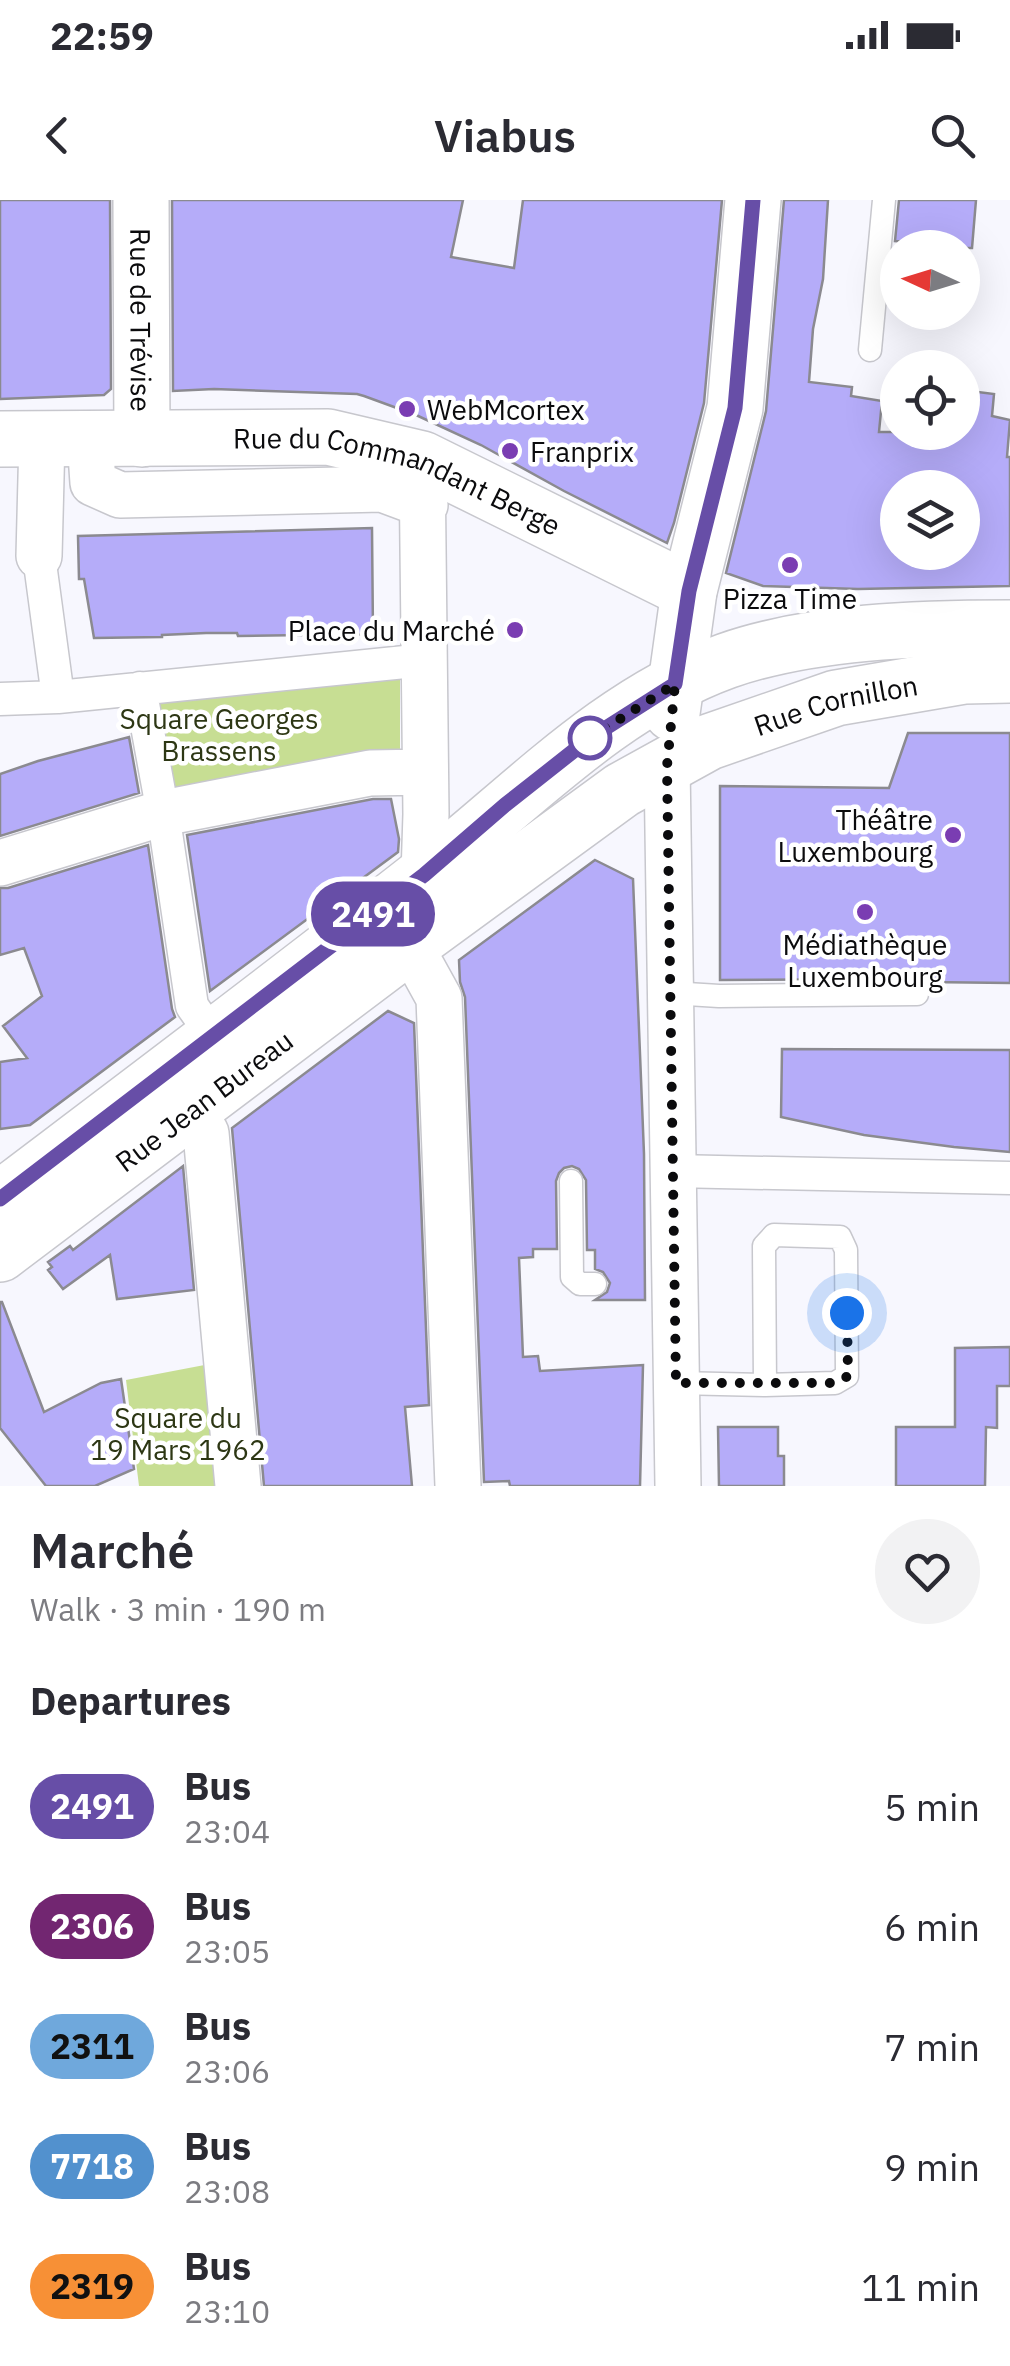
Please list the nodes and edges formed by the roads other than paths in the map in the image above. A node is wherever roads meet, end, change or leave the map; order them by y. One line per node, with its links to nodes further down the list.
1 (141, 200): 5 (main road, Rue de Trévise)
2 (753, 200): 8 (main road)
3 (884, 200): 4 (lane)
4 (870, 350)
5 (68, 439): 6 (main road, Rue du Commandant Berge); 7 (street)
6 (423, 482): 8 (main road, Rue du Commandant Berge); 10 (street)
7 (40, 556): 14 (street)
8 (689, 591): 12 (main road)
9 (1010, 628): 12 (main road, Rue Cornillon)
10 (426, 660): 13 (street); 17 (street)
11 (1010, 675): 16 (main road, Rue Cornillon)
12 (675, 684): 16 (main road); 20 (main road, Rue Cornillon)
13 (140, 688): 14 (street); 18 (street)
14 (58, 697): 15 (street)
15 (0, 699)
16 (667, 766): 21 (main road, Rue Cornillon); 22 (street)
17 (426, 772): 18 (street); 20 (street)
18 (164, 813): 19 (street); 24 (street)
19 (0, 863)
20 (424, 875): 24 (main road, Rue Cornillon)
21 (407, 946): 25 (main road, Rue Jean Bureau); 35 (street)
22 (670, 993): 23 (lane); 26 (street)
23 (917, 994)
24 (214, 1036): 29 (main road, Rue Cornillon)
25 (192, 1109): 30 (main road, Rue Jean Bureau); 34 (street)
26 (674, 1170): 27 (street); 32 (street)
27 (1010, 1178)
28 (570, 1181): 31 (lane)
29 (0, 1199)
30 (0, 1254)
31 (595, 1284)
32 (676, 1383): 33 (lane); 36 (street)
33 (765, 1385): 33 (lane)
34 (238, 1486)
35 (458, 1486)
36 (678, 1486)

